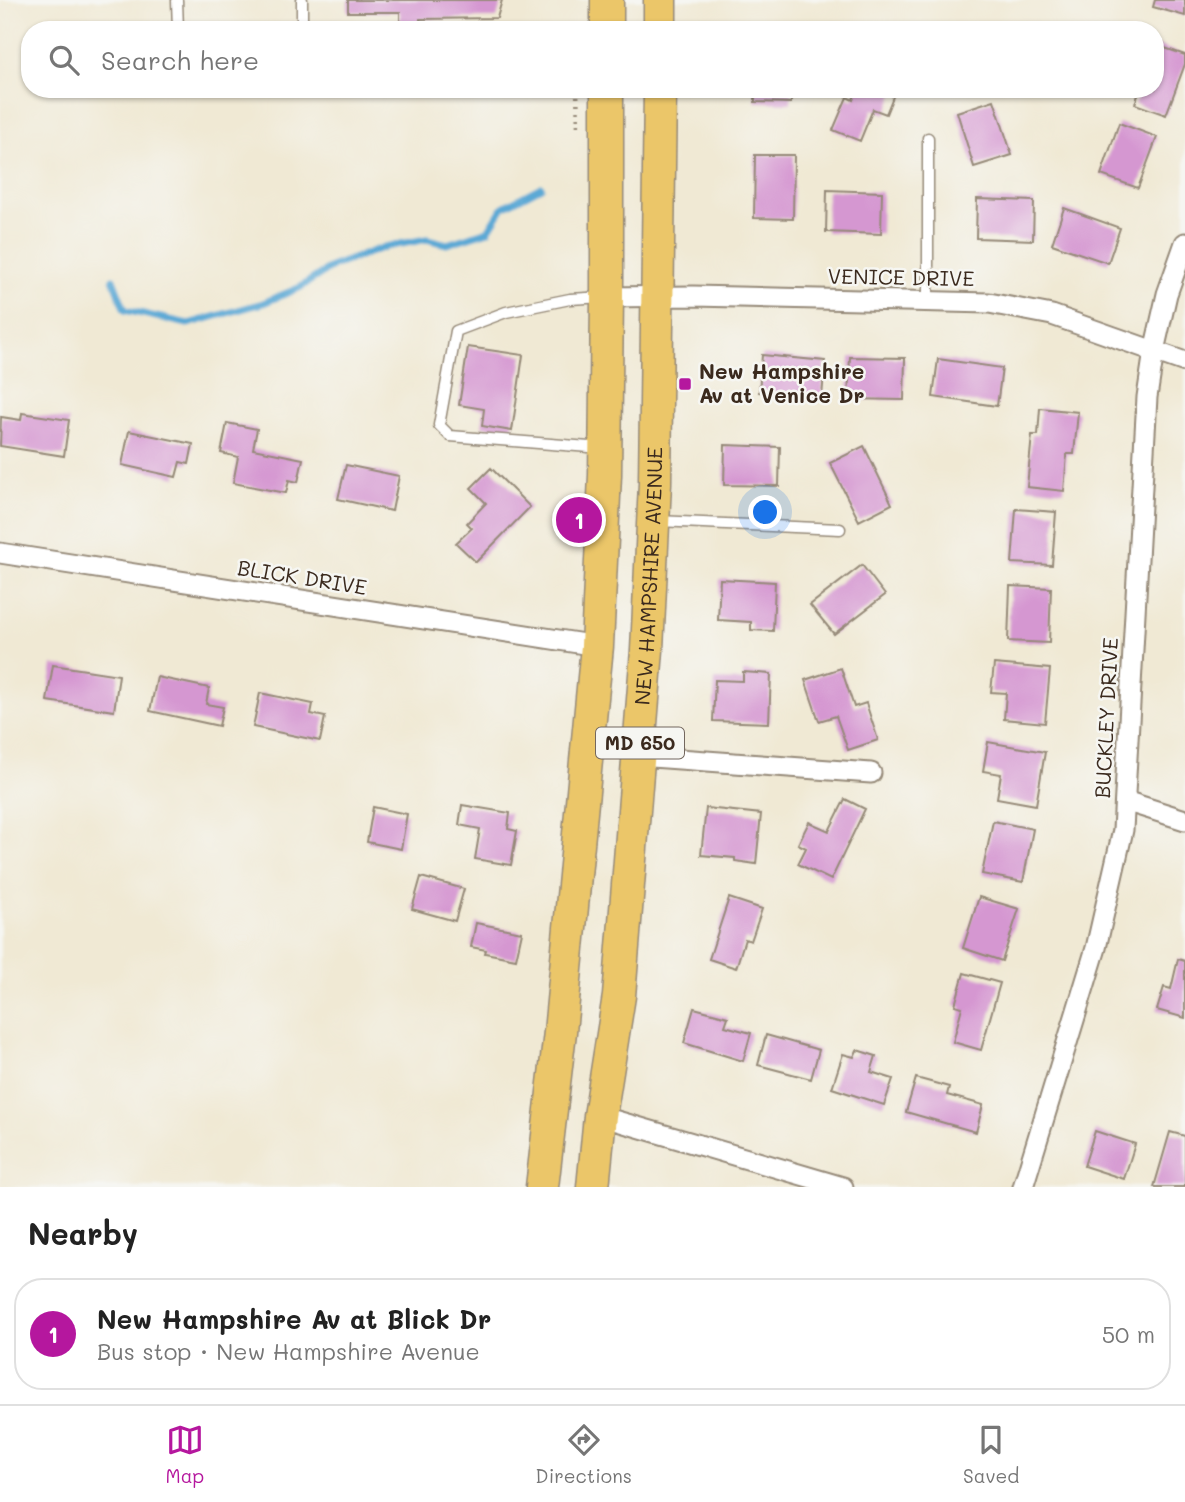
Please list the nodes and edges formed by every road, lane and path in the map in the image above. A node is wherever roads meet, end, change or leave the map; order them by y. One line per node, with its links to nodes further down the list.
1 (177, 0): 5 (lane)
2 (302, 0): 6 (lane)
3 (607, 0): 7 (main road)
4 (660, 0): 8 (main road)
5 (178, 21)
6 (302, 21)
7 (607, 21)
8 (660, 21)
9 (607, 98): 13 (main road, MD 650)
10 (660, 98): 14 (main road, NEW HAMPSHIRE AVENUE / MD 650)
11 (928, 138): 15 (lane)
12 (1185, 243): 16 (street, BUCKLEY DRIVE)
13 (607, 297): 14 (street, VENICE DRIVE); 18 (main road, MD 650); 18 (lane)
14 (657, 297): 15 (street, VENICE DRIVE); 19 (main road, NEW HAMPSHIRE AVENUE / MD 650)
15 (929, 302): 16 (street, VENICE DRIVE)
16 (1154, 351): 17 (street, VENICE DRIVE); 25 (street, BUCKLEY DRIVE)
17 (1185, 362)
18 (606, 449): 22 (main road, MD 650)
19 (653, 520): 20 (lane); 23 (main road, NEW HAMPSHIRE AVENUE / MD 650)
20 (840, 529)
21 (0, 554): 22 (street, BLICK DRIVE)
22 (597, 646): 28 (main road, MD 650)
23 (638, 756): 24 (street); 27 (main road, NEW HAMPSHIRE AVENUE / MD 650)
24 (871, 773)
25 (1125, 801): 26 (street); 31 (street, BUCKLEY DRIVE)
26 (1185, 820)
27 (600, 1116): 29 (main road, NEW HAMPSHIRE AVENUE / MD 650); 30 (street)
28 (542, 1187)
29 (593, 1187)
30 (844, 1187)
31 (1023, 1187)

